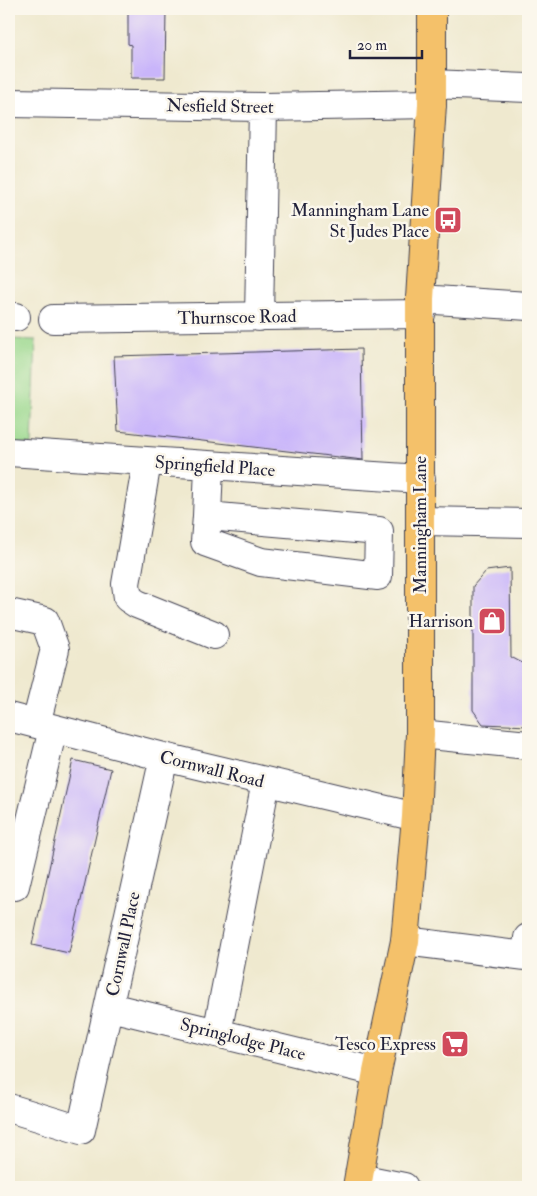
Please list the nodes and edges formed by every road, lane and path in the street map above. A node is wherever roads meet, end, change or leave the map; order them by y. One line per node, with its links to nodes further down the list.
1 (432, 9): 3 (main road, Manningham Lane)
2 (528, 88): 3 (street, Nesfield Street)
3 (432, 94): 5 (street, Nesfield Street); 7 (main road, Manningham Lane)
4 (9, 103): 5 (street, Nesfield Street)
5 (263, 108): 8 (street)
6 (528, 306): 7 (street, Thurnscoe Road)
7 (421, 307): 8 (street, Thurnscoe Road); 13 (main road, Manningham Lane)
8 (260, 317): 9 (street, Thurnscoe Road)
9 (53, 320)
10 (9, 452): 11 (street, Springfield Place)
11 (146, 462): 12 (street, Springfield Place); 18 (street)
12 (209, 466): 13 (street, Springfield Place); 14 (street)
13 (421, 480): 15 (main road, Manningham Lane)
14 (207, 516): 14 (street)
15 (421, 521): 16 (street); 21 (main road, Manningham Lane)
16 (528, 523)
17 (9, 613): 20 (street)
18 (214, 635)
19 (9, 717): 20 (street, Cornwall Road)
20 (45, 726): 23 (street, Cornwall Road); 26 (street)
21 (420, 734): 22 (street); 25 (main road, Manningham Lane)
22 (528, 745)
23 (164, 757): 24 (street, Cornwall Road); 29 (street, Cornwall Place)
24 (266, 782): 25 (street, Cornwall Road); 30 (street)
25 (416, 817): 27 (main road, Manningham Lane)
26 (15, 886)
27 (404, 941): 28 (street); 31 (main road, Manningham Lane)
28 (527, 947)
29 (110, 1007): 30 (street, Springlodge Place); 32 (street, Cornwall Place)
30 (217, 1033): 31 (street, Springlodge Place)
31 (377, 1072): 33 (main road, Manningham Lane)
32 (9, 1108)
33 (358, 1183): 34 (street)
34 (404, 1187)

